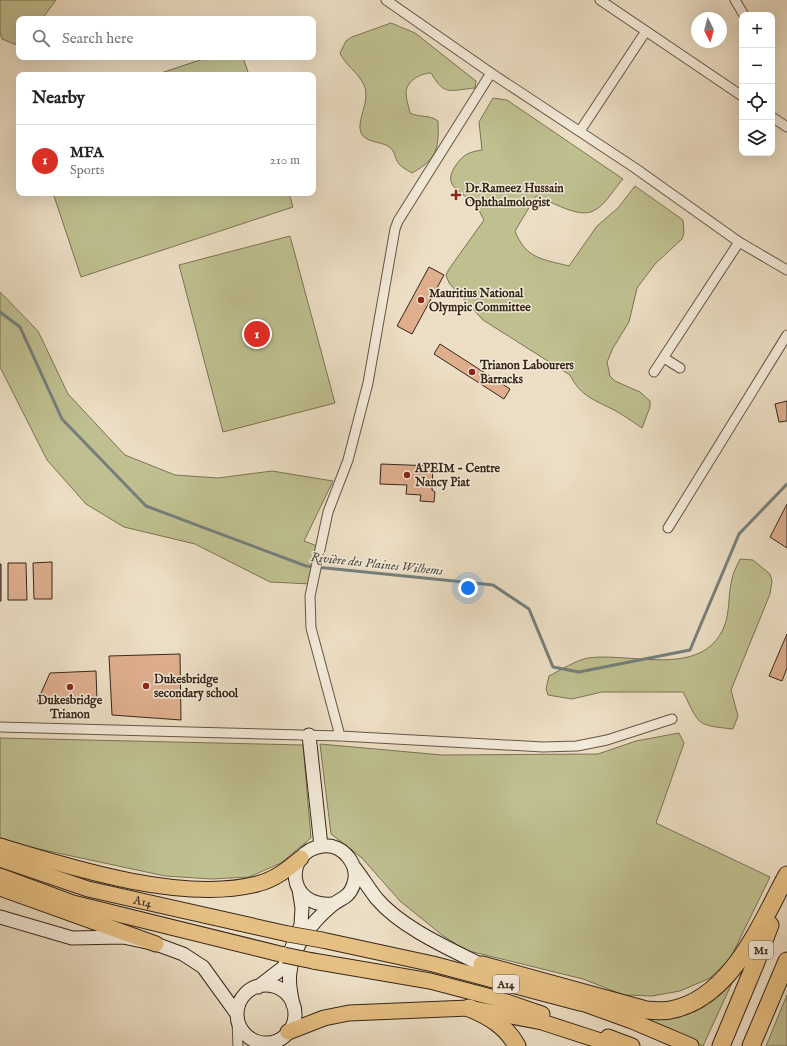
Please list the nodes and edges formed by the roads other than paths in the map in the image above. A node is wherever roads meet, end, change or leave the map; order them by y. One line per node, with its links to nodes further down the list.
1 (386, 0): 6 (street)
2 (600, 0): 5 (street)
3 (735, 0): 4 (street)
4 (742, 12)
5 (646, 31): 7 (street); 10 (street)
6 (491, 73): 10 (street); 21 (street)
7 (739, 93)
8 (775, 119): 9 (street)
9 (787, 127)
10 (580, 131): 11 (street)
11 (739, 242): 12 (street); 14 (street)
12 (787, 270)
13 (787, 335): 17 (street)
14 (664, 358): 15 (street); 16 (street)
15 (680, 368)
16 (654, 372)
17 (668, 528)
18 (672, 719): 21 (street)
19 (0, 727): 20 (street)
20 (309, 735): 21 (street); 23 (street)
21 (340, 736)
22 (0, 846): 24 (main road)
23 (321, 846): 24 (street); 26 (street)
24 (301, 858): 31 (street)
25 (0, 859): 39 (main road, A14 / A14, bridge)
26 (354, 866): 32 (street); 37 (street)
27 (787, 875): 37 (highway)
28 (0, 876): 43 (main road, A14 / A14, bridge)
29 (787, 878): 51 (highway, M1)
30 (0, 888): 34 (main road)
31 (298, 889): 32 (street); 38 (street)
32 (332, 904): 40 (street)
33 (0, 917): 34 (street)
34 (156, 944): 42 (street)
35 (787, 961): 52 (highway, M1)
36 (787, 964): 53 (highway)
37 (482, 965): 39 (main road)
38 (258, 986): 40 (street); 42 (street)
39 (580, 1003): 46 (main road, A14)
40 (293, 1005): 44 (street)
41 (469, 1008): 44 (main road); 47 (main road); 49 (highway)
42 (237, 1017): 45 (street); 48 (street)
43 (554, 1018): 47 (main road); 50 (main road, A14)
44 (288, 1032): 45 (street)
45 (272, 1044)
46 (686, 1044)
47 (614, 1045)
48 (238, 1046)
49 (517, 1046)
50 (632, 1046)
51 (720, 1046)
52 (751, 1046)
53 (754, 1046)

